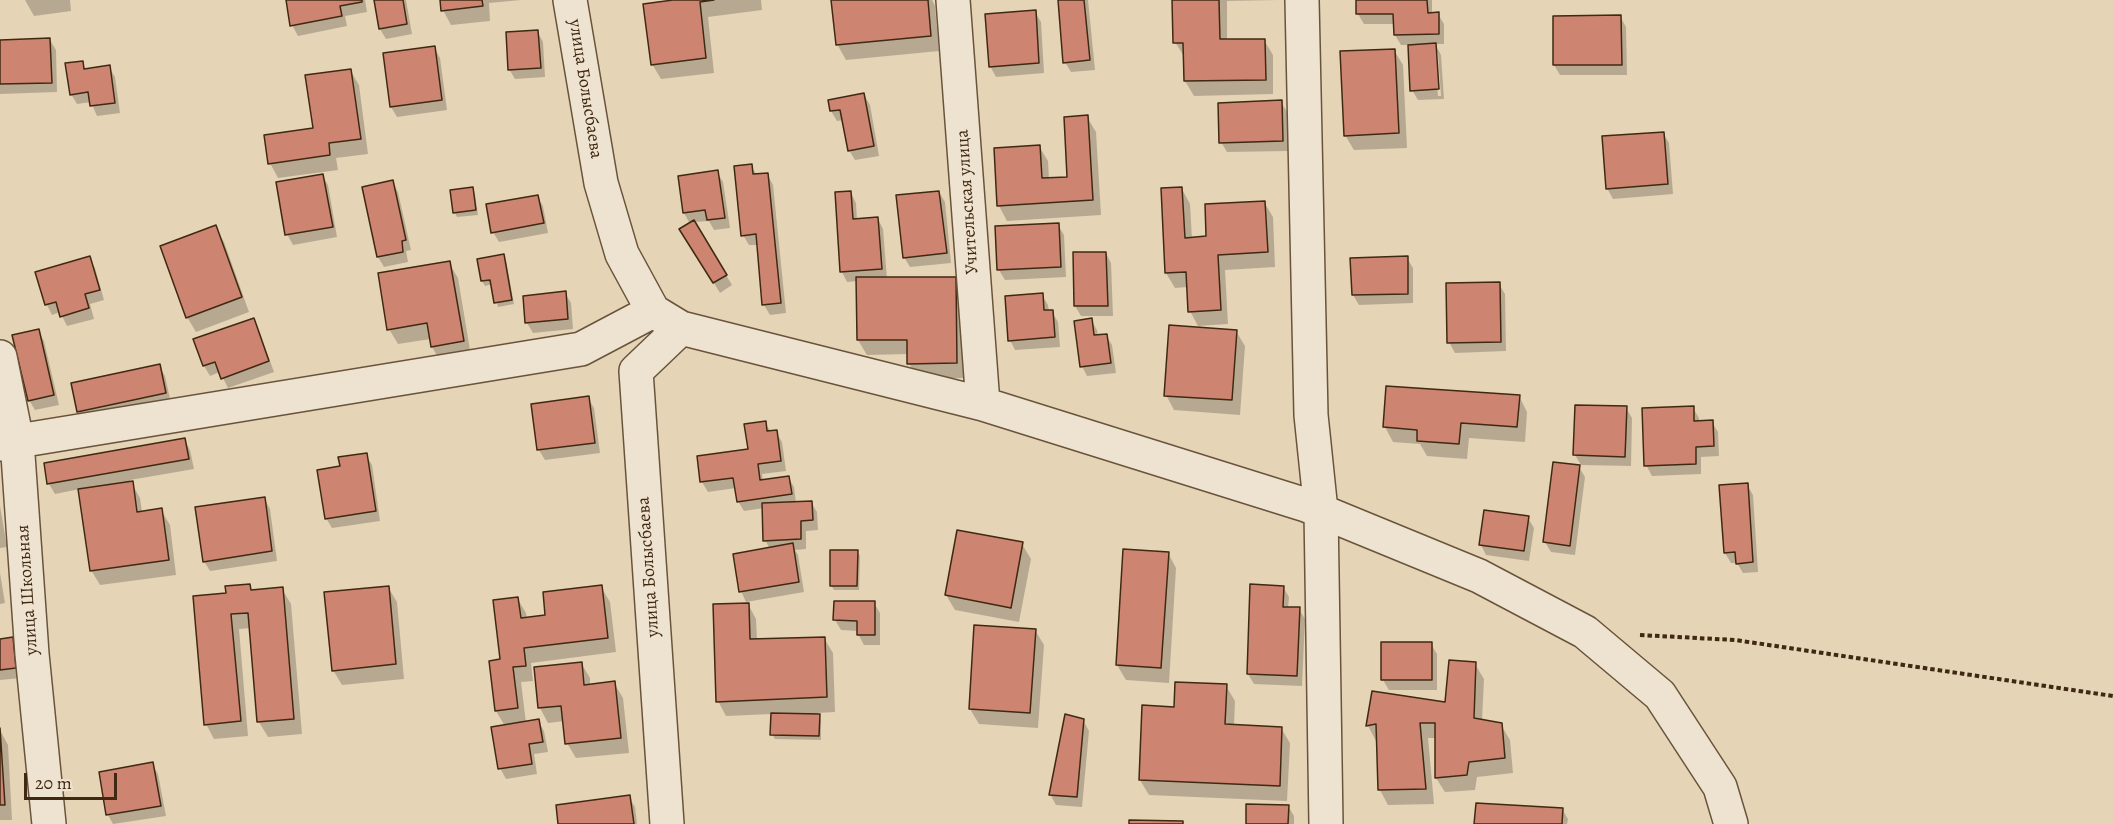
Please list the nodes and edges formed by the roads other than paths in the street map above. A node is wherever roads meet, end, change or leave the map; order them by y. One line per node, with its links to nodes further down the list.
1 (570, 0): 4 (street, улица Болысбаева)
2 (953, 0): 7 (street, Учительская улица)
3 (1302, 0): 9 (street)
4 (653, 311): 5 (street); 8 (street)
5 (681, 328): 7 (street); 11 (street, улица Болысбаева)
6 (0, 357): 8 (street, улица Школьная)
7 (983, 404): 9 (street)
8 (9, 442): 10 (street, улица Школьная)
9 (1321, 511): 12 (street); 13 (street)
10 (49, 824)
11 (667, 824)
12 (1326, 824)
13 (1731, 824)

